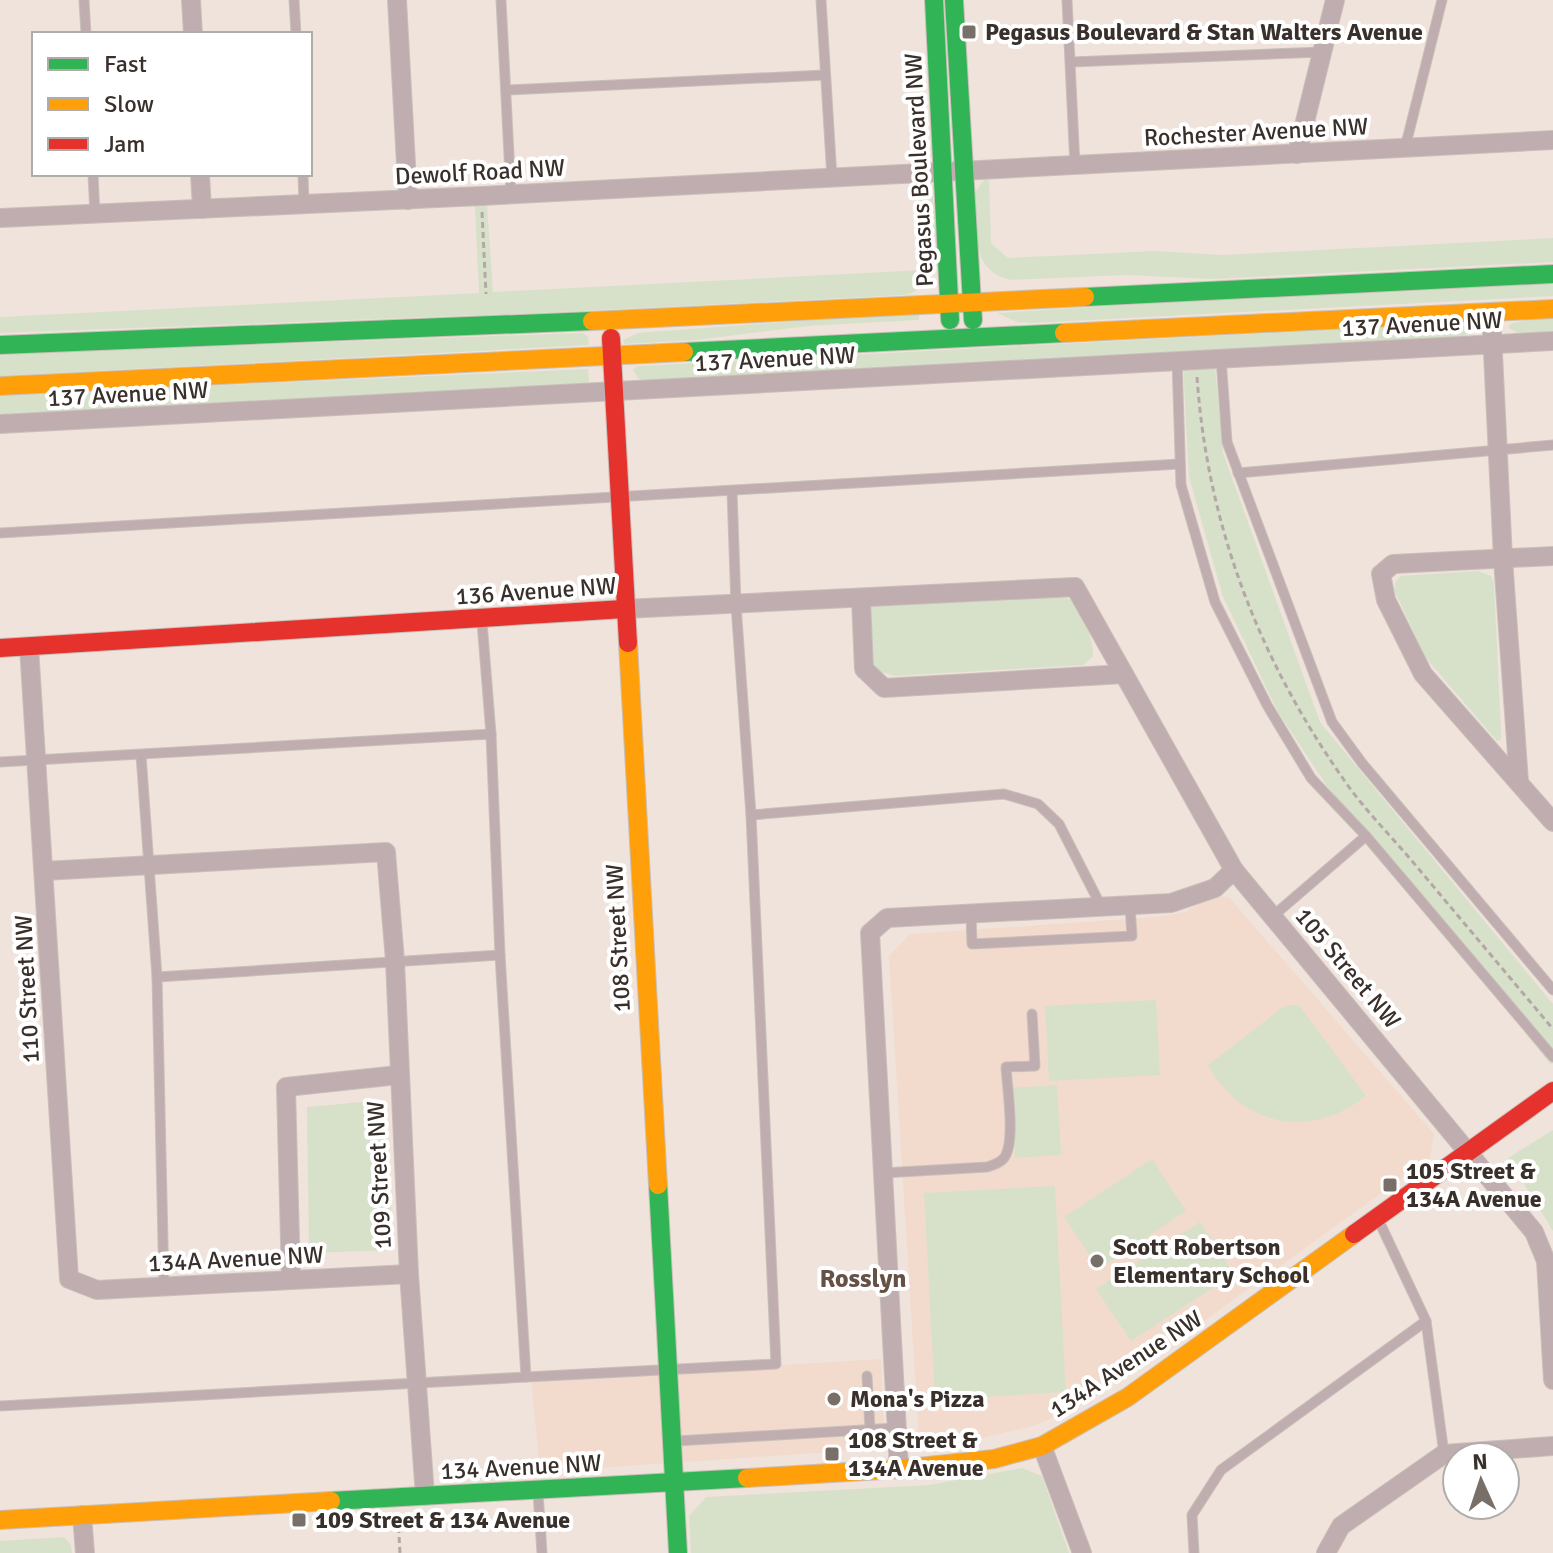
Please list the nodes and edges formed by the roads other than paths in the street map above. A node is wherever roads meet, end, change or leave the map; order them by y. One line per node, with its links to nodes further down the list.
1 (84, 0): 12 (lane)
2 (191, 0): 13 (street)
3 (294, 0): 14 (lane)
4 (397, 0): 30 (street)
5 (501, 0): 18 (lane)
6 (821, 0): 17 (lane)
7 (934, 0): 24 (street, Pegasus Boulevard NW)
8 (954, 0): 23 (street, Pegasus Boulevard NW)
9 (1067, 0): 16 (lane)
10 (1335, 0): 15 (street)
11 (1442, 0): 20 (lane)
12 (86, 32)
13 (193, 32)
14 (296, 32)
15 (1322, 52): 16 (lane); 21 (street)
16 (1071, 62): 22 (lane)
17 (825, 75): 18 (lane); 28 (lane)
18 (506, 90): 29 (lane)
19 (1553, 140): 20 (street, Rochester Avenue NW)
20 (1405, 148): 21 (street, Rochester Avenue NW)
21 (1297, 154): 22 (street, Rochester Avenue NW)
22 (1075, 166): 23 (street, Rochester Avenue NW)
23 (963, 172): 24 (street, Dewolf Road NW); 36 (street, Pegasus Boulevard NW)
24 (943, 173): 28 (street, Dewolf Road NW); 37 (street, Pegasus Boulevard NW)
25 (93, 176): 33 (lane)
26 (200, 176): 32 (street)
27 (303, 176): 31 (lane)
28 (832, 178): 29 (street, Dewolf Road NW)
29 (511, 194): 30 (street, Dewolf Road NW)
30 (408, 200): 31 (street, Dewolf Road NW)
31 (304, 205): 32 (street, Dewolf Road NW)
32 (202, 209): 33 (street, Dewolf Road NW)
33 (95, 215): 34 (street, Dewolf Road NW)
34 (0, 218)
35 (1553, 274): 36 (street, 137 Avenue NW)
36 (972, 302): 37 (street, 137 Avenue NW); 41 (street, Pegasus Boulevard NW)
37 (949, 303): 40 (street, 137 Avenue NW); 42 (street, Pegasus Boulevard NW)
38 (1553, 309): 39 (street, 137 Avenue NW)
39 (1491, 312): 41 (street, 137 Avenue NW); 44 (street)
40 (610, 320): 45 (street, 137 Avenue NW); 46 (street, 108 Street NW)
41 (974, 337): 42 (street, 137 Avenue NW)
42 (952, 338): 46 (street, 137 Avenue NW)
43 (1553, 341): 44 (street, 137 Avenue NW)
44 (1492, 344): 47 (street, 137 Avenue NW); 53 (street)
45 (0, 345)
46 (612, 355): 49 (street, 137 Avenue NW); 50 (street, 108 Street NW)
47 (1221, 358): 48 (street, 137 Avenue NW); 55 (lane)
48 (1177, 360): 50 (street, 137 Avenue NW); 54 (lane)
49 (0, 386)
50 (614, 392): 51 (street, 137 Avenue NW); 57 (street, 108 Street NW)
51 (0, 424)
52 (1553, 445): 53 (lane)
53 (1498, 448): 55 (lane); 60 (street)
54 (1180, 464): 56 (lane); 76 (lane)
55 (1238, 473): 87 (lane)
56 (732, 491): 57 (lane); 63 (lane)
57 (619, 496): 58 (lane); 64 (street, 108 Street NW)
58 (0, 533)
59 (1553, 556): 60 (street)
60 (1503, 559): 73 (street); 73 (street)
61 (1075, 587): 62 (street, 136 Avenue NW); 68 (street, 105 Street NW)
62 (861, 599): 63 (street, 136 Avenue NW); 68 (street)
63 (736, 605): 64 (street, 136 Avenue NW); 74 (lane)
64 (624, 609): 65 (street, 136 Avenue NW); 100 (street, 108 Street NW)
65 (482, 619): 66 (street, 136 Avenue NW); 69 (lane)
66 (29, 647): 67 (street, 136 Avenue NW); 71 (street, 110 Street NW)
67 (0, 648)
68 (1124, 674): 78 (street, 105 Street NW)
69 (491, 734): 70 (lane); 84 (lane)
70 (141, 755): 71 (lane); 77 (lane)
71 (37, 761): 72 (lane); 79 (street, 110 Street NW)
72 (0, 762)
73 (1519, 782): 75 (street)
74 (751, 815): 81 (lane); 100 (lane)
75 (1553, 822)
76 (1366, 836): 83 (lane); 89 (lane)
77 (148, 865): 79 (street); 85 (street, 109 Street NW); 86 (lane)
78 (1234, 870): 80 (street); 83 (street, 105 Street NW)
79 (44, 871): 96 (street, 110 Street NW)
80 (1130, 906): 81 (street); 82 (lane)
81 (1102, 908): 82 (street)
82 (971, 914): 93 (street)
83 (1273, 916): 92 (street, 105 Street NW)
84 (500, 955): 85 (lane); 102 (lane)
85 (395, 961): 86 (lane); 90 (street, 109 Street NW)
86 (157, 977): 98 (lane)
87 (1553, 990)
88 (1032, 1014): 93 (lane)
89 (1553, 1057)
90 (398, 1075): 95 (street, 109 Street NW); 97 (street)
91 (1553, 1091): 92 (street, 134A Avenue NW)
92 (1469, 1152): 94 (street, 134A Avenue NW); 103 (street, 105 Street NW)
93 (883, 1173): 106 (street)
94 (1378, 1218): 99 (lane); 110 (street, 134A Avenue NW)
95 (409, 1274): 97 (street, 134A Avenue NW); 104 (street, 109 Street NW)
96 (69, 1279): 98 (street, 134A Avenue NW)
97 (291, 1280): 98 (street, 134A Avenue NW)
98 (164, 1287)
99 (1426, 1321): 109 (lane); 124 (lane)
100 (666, 1369): 102 (lane); 108 (street, 108 Street NW)
101 (867, 1376): 107 (lane)
102 (526, 1377): 104 (lane)
103 (1553, 1380)
104 (415, 1384): 105 (lane); 117 (street, 109 Street NW)
105 (0, 1406)
106 (896, 1428): 107 (lane); 114 (street)
107 (870, 1429): 108 (lane)
108 (671, 1441): 115 (street, 108 Street NW)
109 (1442, 1441)
110 (1042, 1446): 114 (street, 134 Avenue NW); 123 (street)
111 (1553, 1446): 112 (street)
112 (1521, 1448)
113 (1441, 1456): 125 (street)
114 (899, 1469): 115 (street, 134 Avenue NW)
115 (673, 1482): 116 (street, 134 Avenue NW); 122 (street, 108 Street NW)
116 (538, 1490): 117 (street, 134 Avenue NW); 121 (lane)
117 (425, 1496): 118 (street, 134 Avenue NW)
118 (82, 1515): 119 (street, 134 Avenue NW); 120 (street)
119 (0, 1520)
120 (85, 1553)
121 (542, 1553)
122 (678, 1553)
123 (1082, 1553)
124 (1194, 1553)
125 (1326, 1553)

